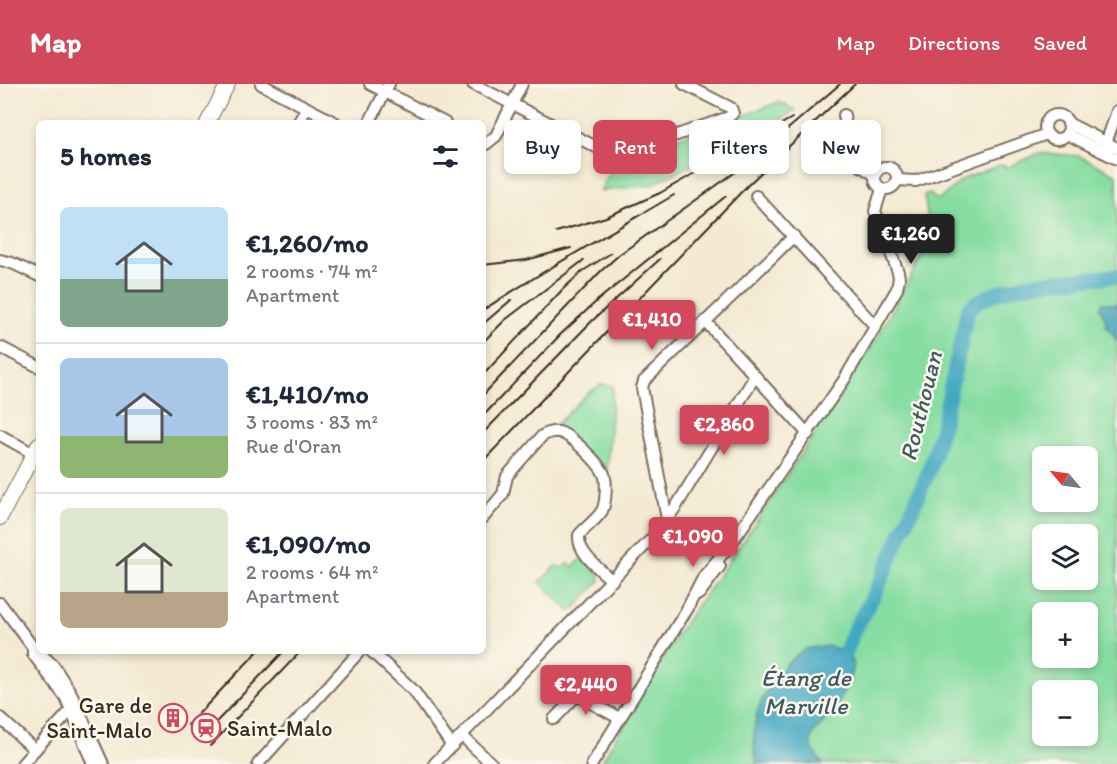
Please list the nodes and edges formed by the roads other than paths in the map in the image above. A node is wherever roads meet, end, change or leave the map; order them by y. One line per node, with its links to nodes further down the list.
1 (228, 84): 12 (main road)
2 (261, 84): 9 (street)
3 (370, 84): 7 (street)
4 (473, 84): 8 (street)
5 (522, 84): 8 (street)
6 (684, 84): 19 (street)
7 (387, 88): 15 (street); 16 (street)
8 (512, 104): 20 (street); 21 (street)
9 (307, 108): 13 (street); 14 (street)
10 (1117, 111): 22 (street)
11 (844, 115): 24 (street)
12 (209, 120)
13 (300, 120)
14 (330, 120)
15 (371, 120)
16 (440, 120)
17 (1067, 128): 18 (street); 18 (street); 22 (street)
18 (1047, 134): 25 (street)
19 (677, 135)
20 (486, 142)
21 (593, 145)
22 (1109, 147): 23 (street)
23 (1117, 159)
24 (875, 175): 25 (street); 26 (street)
25 (897, 180): 26 (street)
26 (882, 189): 32 (street)
27 (756, 196): 28 (street)
28 (794, 236): 31 (street); 32 (street)
29 (0, 261): 30 (street)
30 (36, 275)
31 (705, 321): 35 (street); 41 (street)
32 (876, 327): 36 (street)
33 (0, 347): 34 (street)
34 (36, 365)
35 (755, 376): 36 (street); 41 (street)
36 (808, 434): 48 (street)
37 (0, 435): 38 (street)
38 (36, 449): 40 (main road)
39 (486, 514): 42 (street)
40 (0, 518)
41 (667, 519): 42 (street)
42 (612, 581): 50 (street)
43 (0, 603): 46 (street)
44 (357, 654): 56 (street)
45 (374, 654): 51 (street)
46 (74, 707): 52 (street); 54 (street); 55 (street)
47 (0, 718): 52 (street)
48 (619, 718): 49 (street); 59 (street)
49 (554, 719)
50 (462, 736): 51 (street); 58 (street)
51 (452, 746): 57 (street)
52 (35, 750): 53 (street)
53 (22, 764)
54 (93, 764)
55 (103, 764)
56 (258, 764)
57 (434, 764)
58 (492, 764)
59 (592, 764)

